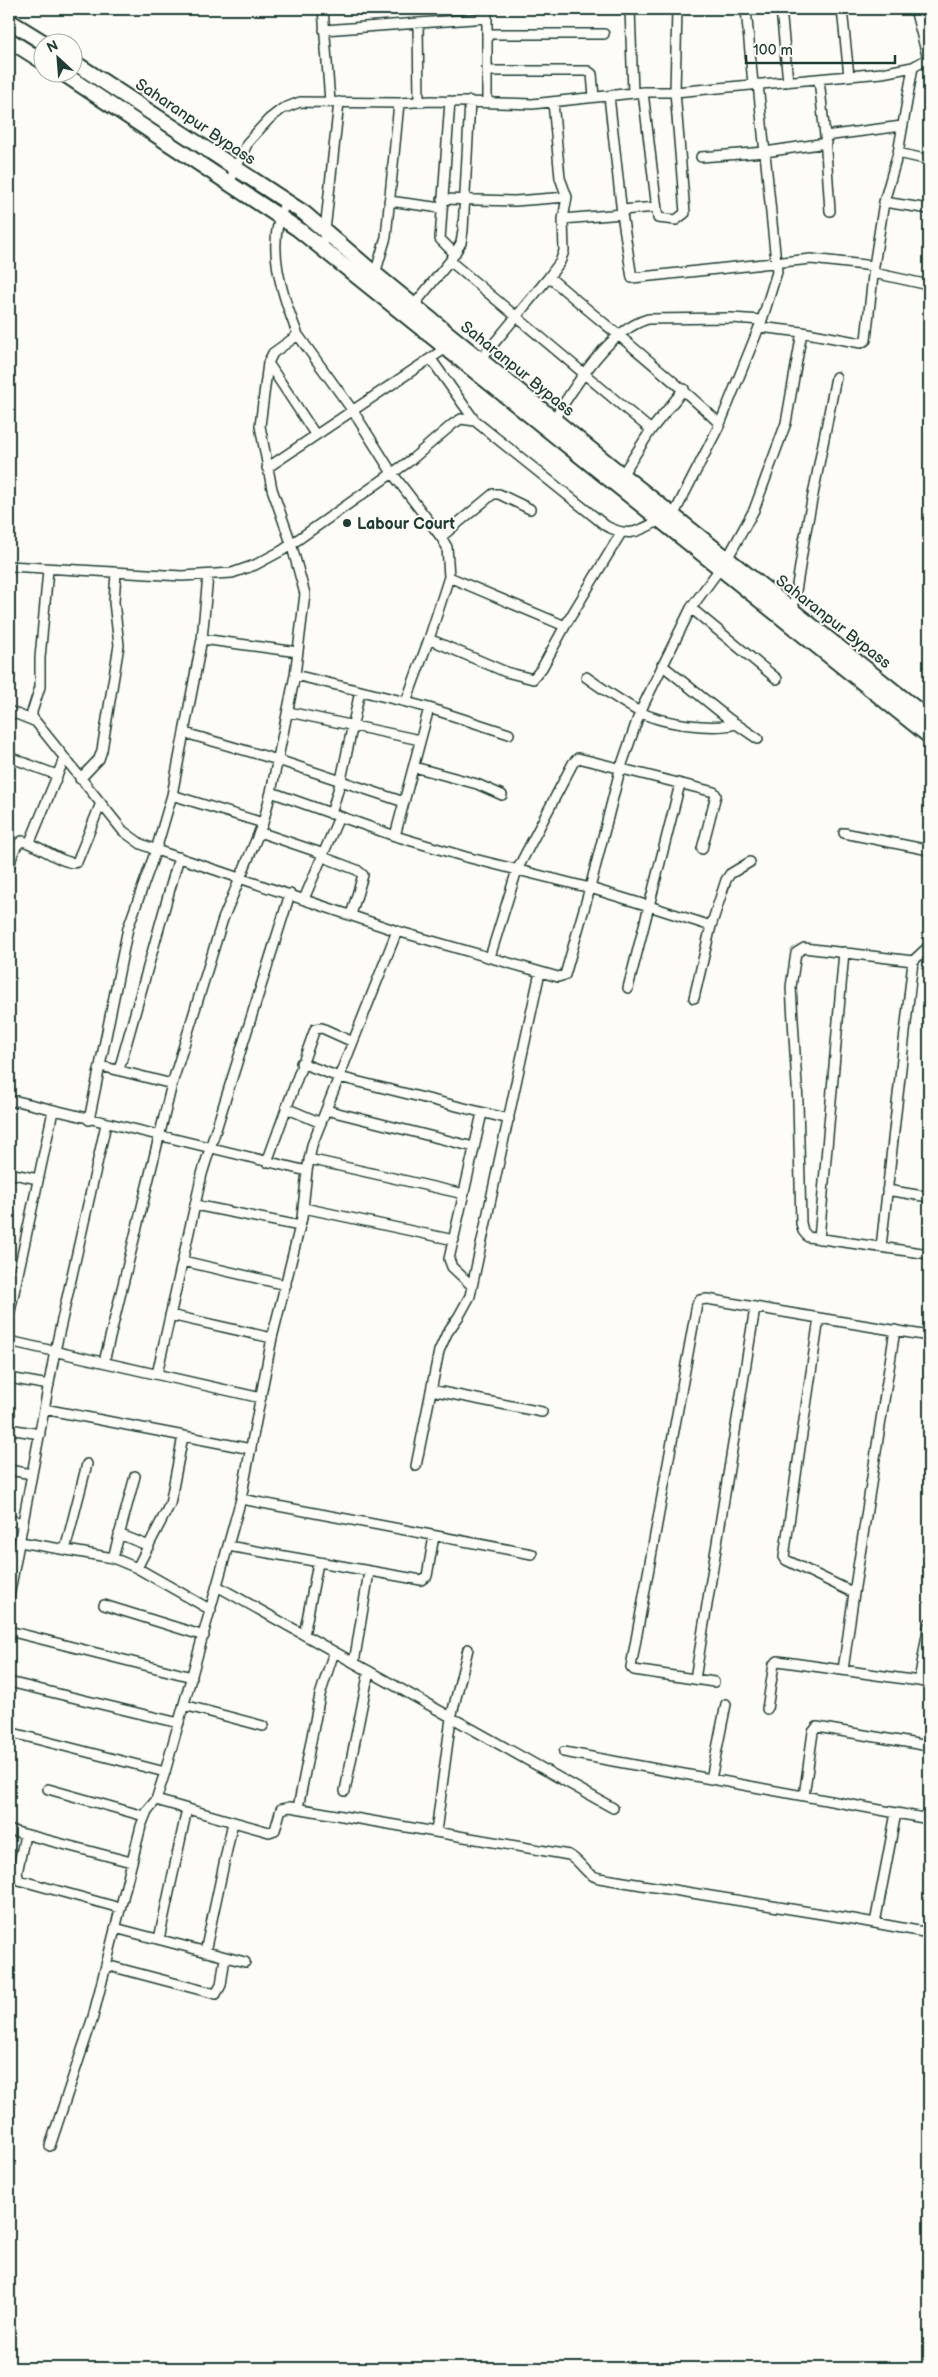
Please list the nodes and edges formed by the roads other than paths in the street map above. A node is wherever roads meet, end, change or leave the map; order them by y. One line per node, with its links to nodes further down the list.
1 (322, 9): 11 (street)
2 (630, 9): 28 (street)
3 (677, 9): 27 (street)
4 (746, 9): 25 (street)
5 (781, 9): 24 (street)
6 (842, 9): 21 (street)
7 (915, 9): 17 (street)
8 (487, 13): 10 (street); 12 (street)
9 (9, 21): 14 (main road)
10 (418, 23): 11 (street); 34 (street)
11 (324, 30): 33 (street)
12 (487, 34): 13 (street); 20 (street)
13 (604, 34)
14 (32, 35)
15 (9, 40): 16 (main road)
16 (32, 55)
17 (929, 59): 18 (street)
18 (912, 67): 21 (street); 38 (street)
19 (82, 68): 44 (main road, Saharanpur Bypass)
20 (487, 71): 30 (street); 35 (street)
21 (849, 76): 22 (street)
22 (819, 79): 24 (street); 39 (street)
23 (76, 82): 45 (main road)
24 (788, 82): 25 (street)
25 (755, 84): 27 (street); 40 (street)
26 (643, 92): 27 (street); 28 (street); 52 (street)
27 (675, 92): 52 (street)
28 (633, 93): 29 (street)
29 (609, 96): 30 (street); 55 (street)
30 (594, 97): 36 (street)
31 (450, 101): 32 (street); 34 (street); 51 (street)
32 (470, 101): 35 (street); 47 (street)
33 (334, 102): 37 (street); 44 (street); 58 (street)
34 (419, 102): 37 (street)
35 (486, 102): 36 (street)
36 (552, 102): 46 (street)
37 (399, 103): 48 (street)
38 (902, 126): 39 (street); 41 (street)
39 (826, 140): 40 (street); 54 (street)
40 (765, 152): 42 (street); 61 (street)
41 (898, 153): 43 (street); 50 (street)
42 (701, 157)
43 (929, 160)
44 (237, 169): 45 (street); 49 (main road, Saharanpur Bypass)
45 (229, 183): 56 (main road)
46 (567, 196): 47 (street); 57 (street)
47 (465, 200): 51 (street); 60 (street)
48 (389, 201): 51 (street); 63 (street)
49 (286, 202): 56 (street); 58 (main road, Saharanpur Bypass)
50 (884, 202): 53 (street); 62 (street)
51 (442, 203): 60 (street)
52 (656, 207): 55 (street)
53 (929, 209)
54 (830, 211)
55 (622, 212): 57 (street); 61 (street)
56 (278, 216): 59 (main road); 70 (street)
57 (563, 219): 64 (street)
58 (325, 231): 59 (street); 63 (main road, Saharanpur Bypass)
59 (323, 249): 72 (main road)
60 (453, 258): 66 (street); 67 (street)
61 (777, 261): 62 (street); 68 (street)
62 (874, 270): 65 (street); 69 (street)
63 (375, 274): 66 (main road, Saharanpur Bypass)
64 (549, 277): 67 (street); 71 (street)
65 (929, 285)
66 (414, 305): 73 (main road, Saharanpur Bypass)
67 (516, 316): 73 (street); 76 (street)
68 (761, 324): 69 (street); 71 (street); 82 (street)
69 (802, 332): 93 (street)
70 (298, 335): 75 (street); 79 (street)
71 (618, 335): 76 (street); 78 (street)
72 (446, 348): 74 (street); 89 (main road)
73 (481, 359): 80 (main road, Saharanpur Bypass)
74 (431, 360): 79 (street); 81 (street)
75 (268, 363): 84 (street); 85 (street)
76 (584, 372): 80 (street); 83 (street)
77 (836, 377): 100 (street)
78 (684, 389): 82 (street); 83 (street)
79 (353, 411): 84 (street); 86 (street)
80 (554, 419): 87 (main road, Saharanpur Bypass)
81 (475, 421): 86 (street); 90 (street)
82 (720, 424): 89 (street)
83 (651, 430): 87 (street)
84 (315, 434): 85 (street)
85 (267, 468): 92 (street)
86 (392, 473): 91 (street); 92 (street)
87 (622, 475): 89 (main road, Saharanpur Bypass)
88 (530, 509): 91 (street)
89 (666, 518): 90 (street); 93 (main road, Saharanpur Bypass)
90 (621, 534): 101 (street)
91 (441, 537): 98 (street)
92 (291, 543): 97 (street); 104 (street)
93 (723, 564): 99 (street); 100 (main road, Saharanpur Bypass); 121 (main road)
94 (9, 566): 95 (street)
95 (48, 570): 96 (street); 116 (street)
96 (116, 573): 97 (street); 130 (street)
97 (208, 576): 102 (street)
98 (449, 577): 101 (street); 103 (street)
99 (691, 608): 105 (street); 108 (street)
100 (793, 610): 115 (main road, Saharanpur Bypass)
101 (565, 626): 103 (street)
102 (202, 639): 104 (street); 119 (street)
103 (429, 639): 110 (street)
104 (298, 652): 106 (street)
105 (662, 665): 114 (street); 117 (street)
106 (295, 675): 109 (street); 113 (street)
107 (586, 677): 114 (street)
108 (777, 679)
109 (360, 691): 110 (street); 118 (street)
110 (406, 702): 111 (street)
111 (429, 708): 120 (street); 123 (street)
112 (9, 711): 116 (street)
113 (289, 712): 118 (street); 126 (street)
114 (640, 712): 117 (street); 128 (street)
115 (929, 719)
116 (34, 721): 125 (street)
117 (737, 724): 122 (street)
118 (353, 726): 123 (street); 131 (street)
119 (185, 733): 126 (street); 134 (street)
120 (509, 734)
121 (929, 736)
122 (758, 739)
123 (420, 740): 127 (street)
124 (9, 757): 129 (street)
125 (64, 759): 129 (street); 130 (street)
126 (278, 760): 131 (street); 133 (street)
127 (414, 767): 135 (street); 136 (street)
128 (620, 770): 132 (street); 150 (street); 152 (street)
129 (57, 775): 142 (street)
130 (80, 779): 137 (street)
131 (341, 780): 136 (street); 138 (street)
132 (680, 784): 144 (street); 155 (street)
133 (270, 792): 138 (street); 139 (street)
134 (172, 795): 139 (street); 143 (street)
135 (502, 795)
136 (404, 802): 141 (street)
137 (100, 803): 142 (street); 143 (street)
138 (335, 815): 141 (street); 146 (street)
139 (261, 827): 146 (street); 151 (street)
140 (844, 833): 145 (street)
141 (394, 836): 150 (street)
142 (30, 842): 149 (street)
143 (156, 850): 147 (street); 168 (street)
144 (702, 850)
145 (929, 850)
146 (323, 855): 154 (street); 156 (street)
147 (180, 857): 151 (street); 169 (street)
148 (750, 862): 157 (street)
149 (9, 867)
150 (517, 870): 152 (street); 161 (street)
151 (240, 877): 153 (street); 171 (street)
152 (590, 888): 155 (street); 163 (street)
153 (290, 894): 154 (street); 183 (street)
154 (304, 899): 156 (street)
155 (650, 906): 157 (street); 164 (street)
156 (350, 915): 158 (street)
157 (711, 926): 165 (street)
158 (397, 931): 161 (street); 166 (street)
159 (929, 946): 162 (street)
160 (844, 952): 162 (street); 195 (street); 195 (street)
161 (490, 957): 163 (street)
162 (913, 960): 189 (street)
163 (540, 972): 177 (street)
164 (628, 988)
165 (694, 998)
166 (353, 1042): 167 (street); 170 (street)
167 (301, 1064): 170 (street); 173 (street)
168 (100, 1066): 169 (street); 178 (street)
169 (120, 1070): 171 (street)
170 (339, 1077): 174 (street); 176 (street)
171 (172, 1084): 181 (street)
172 (9, 1102): 175 (street)
173 (286, 1108): 179 (street); 185 (street)
174 (326, 1110): 179 (street); 182 (street)
175 (53, 1111): 178 (street); 188 (street)
176 (482, 1112): 177 (street); 182 (street)
177 (509, 1119): 201 (street)
178 (89, 1120): 180 (street)
179 (321, 1122): 184 (street)
180 (106, 1124): 181 (street); 210 (street)
181 (158, 1137): 183 (street); 211 (street)
182 (474, 1147): 190 (street)
183 (210, 1149): 185 (street); 192 (street)
184 (309, 1159): 186 (street); 190 (street)
185 (267, 1162): 186 (street)
186 (307, 1171): 193 (street)
187 (9, 1173): 188 (street)
188 (38, 1179): 204 (street)
189 (887, 1190): 191 (street); 197 (street)
190 (464, 1194): 196 (street)
191 (929, 1197)
192 (195, 1205): 194 (street); 199 (street)
193 (304, 1208): 194 (street); 196 (street)
194 (300, 1226): 200 (street)
195 (819, 1239): 197 (street)
196 (454, 1240): 201 (street)
197 (881, 1247): 198 (street)
198 (929, 1254)
199 (182, 1262): 200 (street); 203 (street)
200 (286, 1284): 208 (street)
201 (471, 1285): 215 (street)
202 (755, 1308): 205 (street); 257 (street); 257 (street)
203 (170, 1315): 208 (street); 212 (street)
204 (9, 1316)
205 (819, 1318): 206 (street); 243 (street)
206 (895, 1330): 207 (street); 243 (street)
207 (929, 1336)
208 (272, 1338): 216 (street)
209 (9, 1341): 210 (street)
210 (55, 1351): 211 (street); 214 (street)
211 (104, 1362): 212 (street)
212 (157, 1374): 216 (street)
213 (9, 1378): 214 (street)
214 (49, 1385): 217 (street)
215 (431, 1390): 218 (street); 224 (street)
216 (261, 1398): 222 (street)
217 (44, 1408): 220 (street); 221 (street)
218 (542, 1412)
219 (9, 1429): 220 (street)
220 (40, 1434): 226 (street)
221 (183, 1436): 222 (street); 234 (street)
222 (251, 1449): 228 (street)
223 (87, 1464): 236 (street)
224 (416, 1466)
225 (9, 1470): 226 (street)
226 (32, 1474): 230 (street)
227 (135, 1476): 231 (street)
228 (242, 1499): 232 (street); 235 (street)
229 (9, 1520): 230 (street)
230 (23, 1523): 233 (street)
231 (119, 1534): 234 (street); 238 (street)
232 (434, 1536): 237 (street); 241 (street)
233 (20, 1542): 236 (street); 244 (street)
234 (149, 1546): 240 (street)
235 (228, 1546): 239 (street); 242 (street)
236 (65, 1550): 238 (street)
237 (532, 1554)
238 (113, 1558): 240 (street)
239 (318, 1563): 241 (street); 249 (street)
240 (137, 1568): 246 (street)
241 (369, 1572): 253 (street)
242 (217, 1586): 246 (street); 249 (street)
243 (854, 1593): 254 (street)
244 (9, 1597)
245 (104, 1605): 250 (street)
246 (211, 1610): 250 (street)
247 (929, 1623): 258 (street)
248 (9, 1631): 256 (street)
249 (304, 1635): 252 (street)
250 (204, 1636): 256 (street)
251 (468, 1650): 265 (street)
252 (334, 1652): 253 (street); 277 (street)
253 (354, 1663): 255 (street)
254 (843, 1670): 258 (street); 264 (street)
255 (369, 1671): 265 (street); 274 (street)
256 (192, 1677): 263 (street)
257 (695, 1680): 260 (street)
258 (919, 1681): 261 (street)
259 (9, 1682): 266 (street)
260 (714, 1682)
261 (929, 1683)
262 (726, 1704): 272 (street)
263 (184, 1705): 266 (street); 267 (street)
264 (767, 1708)
265 (451, 1718): 278 (street); 285 (street)
266 (179, 1723): 271 (street)
267 (263, 1726)
268 (9, 1732): 271 (street)
269 (929, 1746): 275 (street)
270 (564, 1752): 272 (street)
271 (165, 1772): 276 (street)
272 (711, 1779): 275 (street)
273 (48, 1789): 281 (street)
274 (344, 1790)
275 (804, 1796): 280 (street)
276 (156, 1800): 279 (street); 281 (street)
277 (298, 1808): 283 (street); 285 (street)
278 (613, 1808)
279 (187, 1809): 283 (street); 292 (street)
280 (896, 1813): 282 (street); 289 (street)
281 (144, 1816): 287 (street)
282 (929, 1819)
283 (233, 1822): 293 (street)
284 (9, 1830): 286 (street)
285 (436, 1832): 289 (street)
286 (26, 1835): 287 (street); 288 (street)
287 (131, 1862): 288 (street)
288 (120, 1908): 290 (street)
289 (875, 1923): 291 (street)
290 (115, 1928): 292 (street); 296 (street)
291 (929, 1934)
292 (159, 1940): 293 (street)
293 (206, 1952): 294 (street)
294 (225, 1957): 295 (street); 296 (street)
295 (245, 1962)
296 (106, 1965): 297 (street)
297 (50, 2146)

